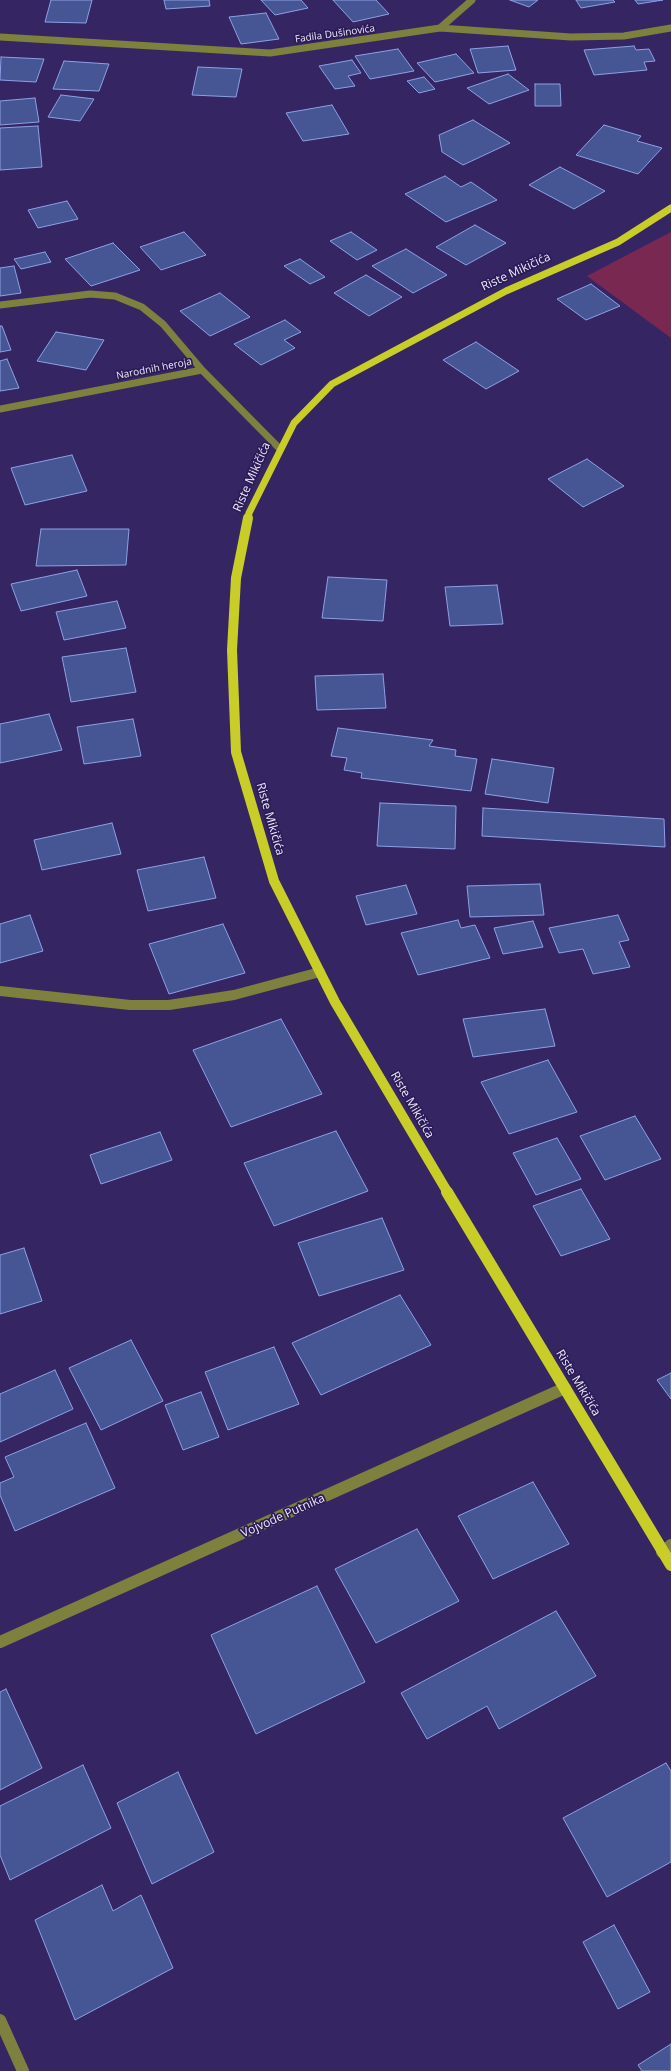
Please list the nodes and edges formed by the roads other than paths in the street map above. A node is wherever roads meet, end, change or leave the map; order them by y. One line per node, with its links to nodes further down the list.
1 (472, 0): 2 (street)
2 (440, 28): 3 (street, Fadila Dušinovića); 4 (street, Fadila Dušinovića)
3 (671, 28)
4 (0, 37)
5 (671, 208): 9 (main road, Riste Mikičića)
6 (0, 305): 7 (street)
7 (202, 370): 8 (street, Narodnih heroja); 9 (street, Narodnih heroja)
8 (0, 409)
9 (280, 449): 10 (main road, Riste Mikičića)
10 (320, 972): 11 (street); 12 (main road, Riste Mikičića)
11 (0, 991)
12 (565, 1388): 13 (main road, Riste Mikičića); 15 (street, Vojvode Putnika)
13 (667, 1548): 14 (main road, Riste Mikičića)
14 (671, 1565)
15 (0, 1642)
16 (0, 2020): 17 (street)
17 (23, 2071)

